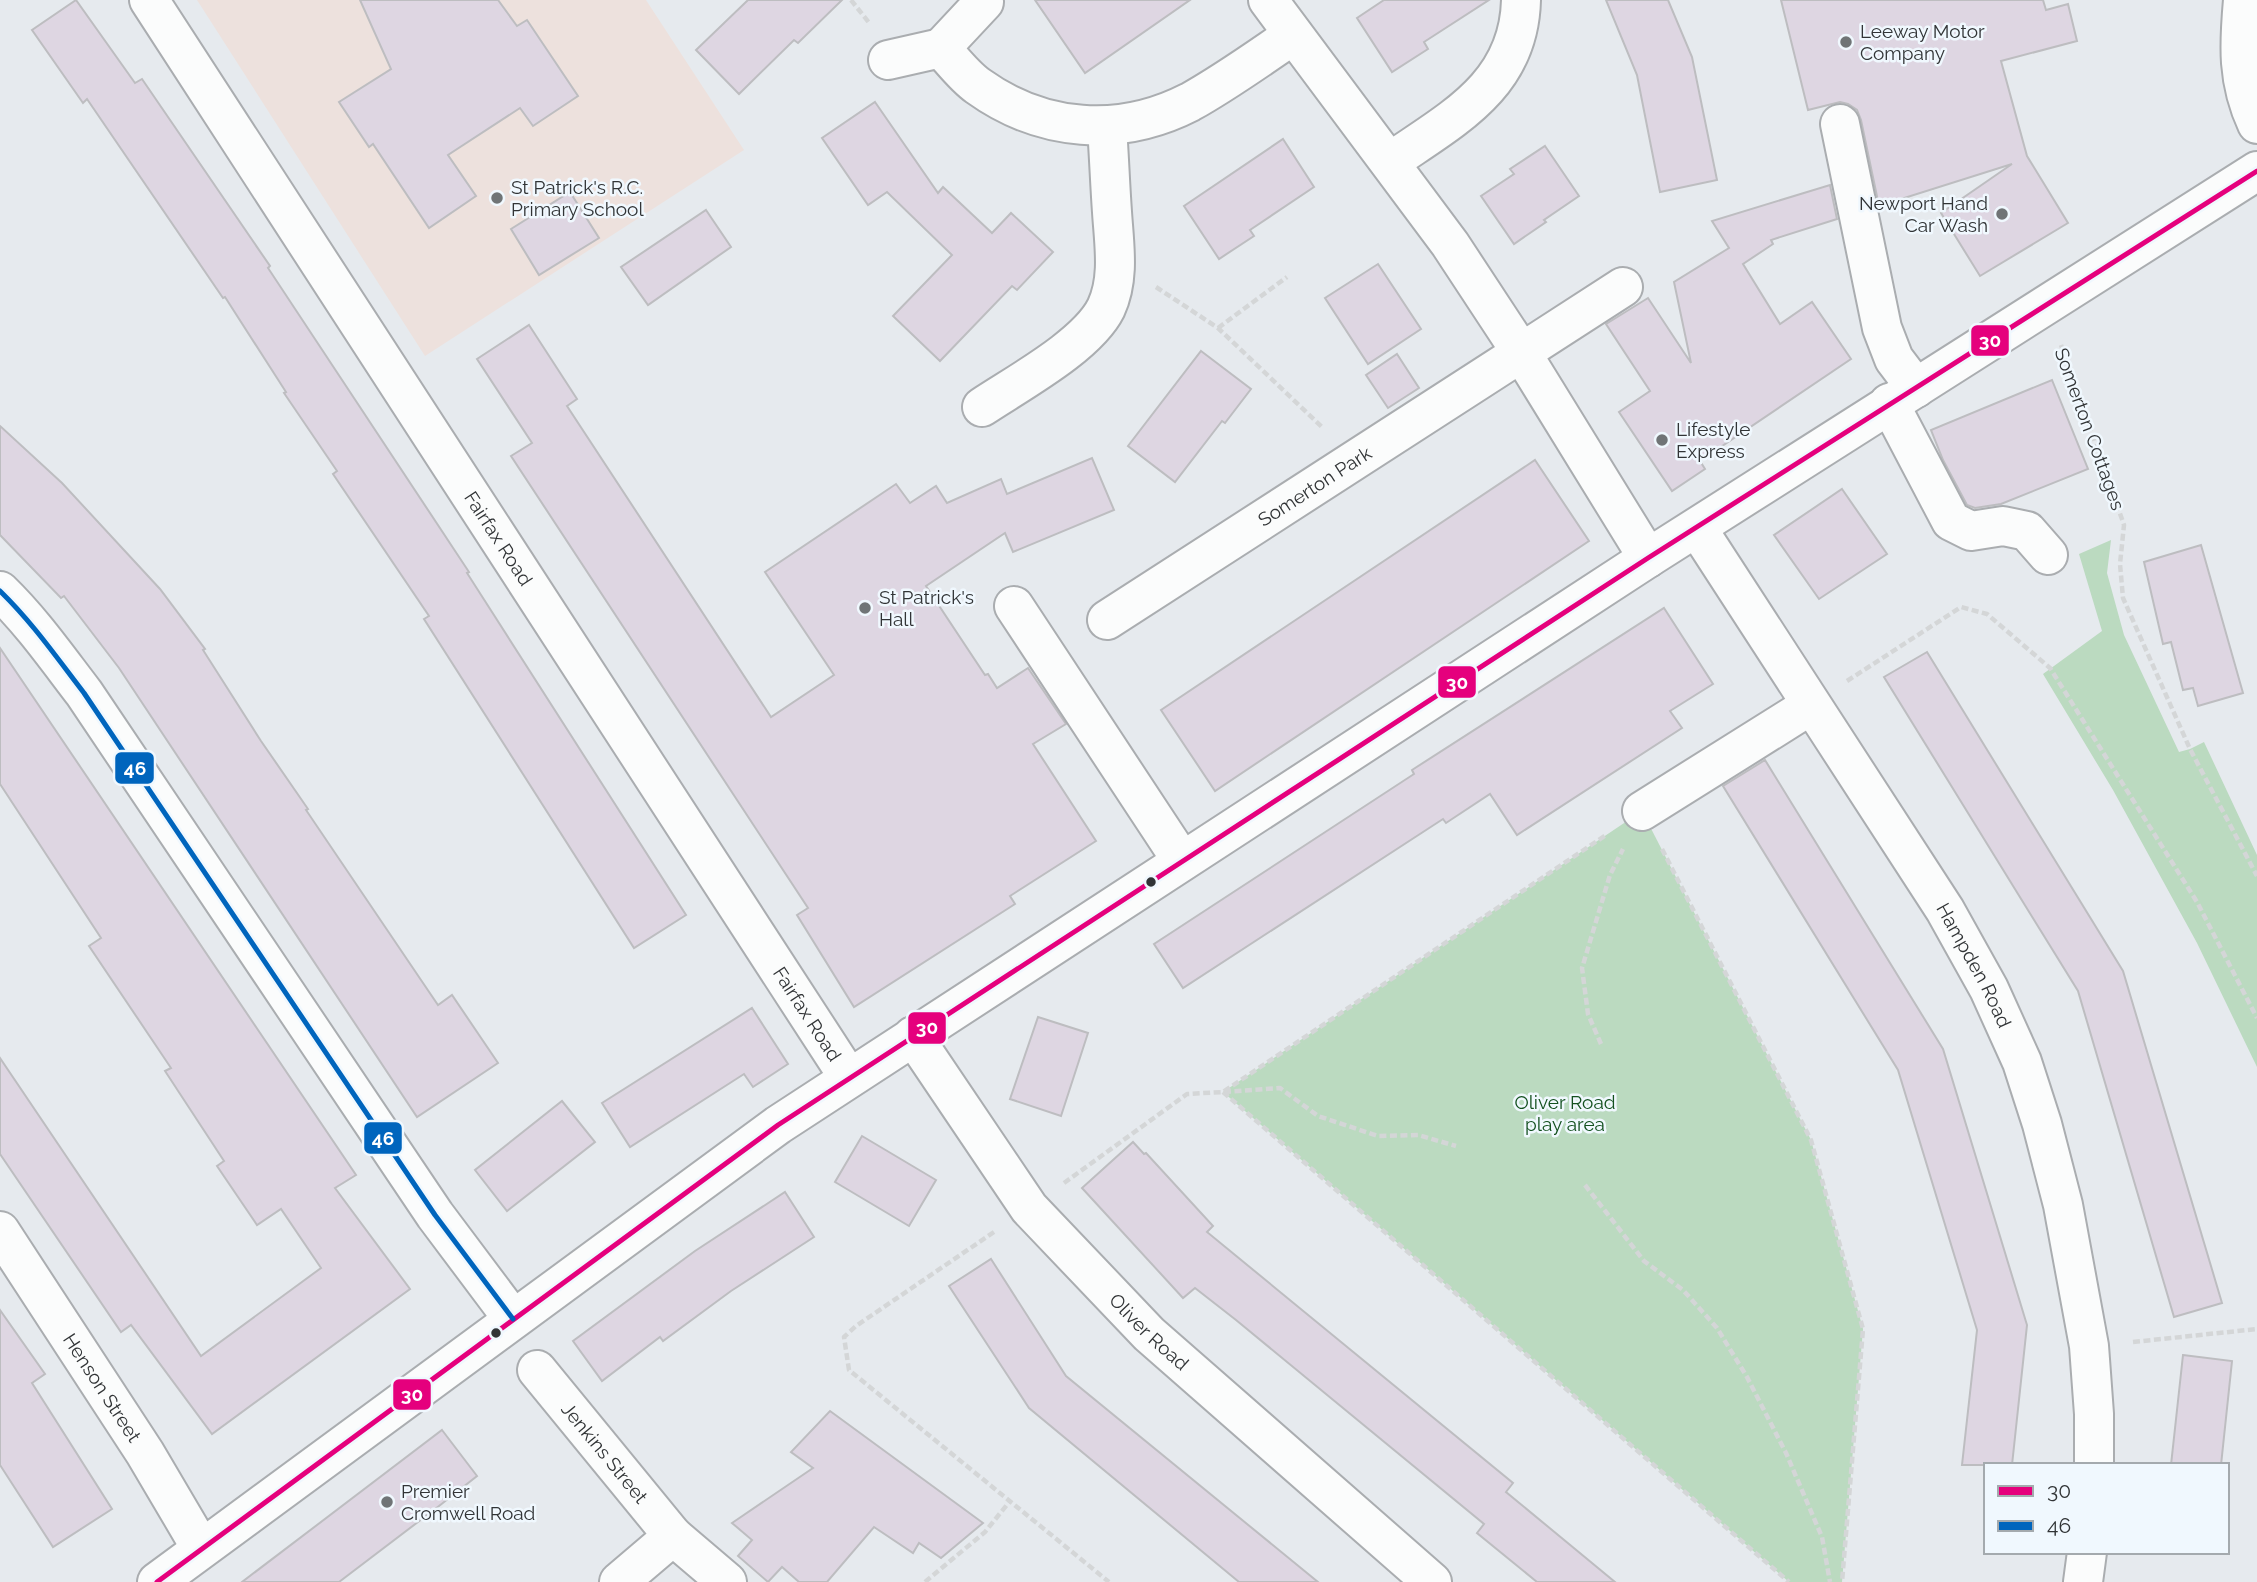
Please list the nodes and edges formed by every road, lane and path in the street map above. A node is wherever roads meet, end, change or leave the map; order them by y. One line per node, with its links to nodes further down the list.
1 (149, 0): 36 (street, Fairfax Road)
2 (1268, 0): 6 (street)
3 (1521, 0): 12 (street)
4 (2243, 0): 10 (street)
5 (985, 2): 7 (street)
6 (1293, 35): 11 (street); 12 (street)
7 (941, 48): 8 (street); 11 (street)
8 (888, 60)
9 (1840, 124): 20 (street)
10 (2257, 124)
11 (1107, 127): 14 (street)
12 (1390, 162): 19 (street)
13 (2257, 171): 17 (street)
14 (1115, 260): 18 (path); 21 (street)
15 (1287, 277): 18 (path)
16 (1623, 287): 19 (street, Somerton Park)
17 (2040, 309): 20 (street); 32 (path, Somerton Cottages)
18 (1218, 328): 22 (path)
19 (1521, 352): 25 (street); 28 (street, Somerton Park)
20 (1903, 396): 23 (street); 24 (street)
21 (982, 407)
22 (1331, 436)
23 (1697, 528): 25 (street); 29 (street, Hampden Road)
24 (2048, 555)
25 (1648, 558): 31 (street)
26 (0, 591): 42 (street)
27 (1014, 606): 31 (street)
28 (1107, 620)
29 (1811, 705): 30 (street); 33 (path); 44 (street, Hampden Road)
30 (1642, 811): 35 (path); 37 (path); 59 (path)
31 (1182, 861): 34 (street)
32 (2257, 876)
33 (2257, 1018)
34 (914, 1037): 36 (street); 40 (street, Oliver Road)
35 (1601, 1044)
36 (849, 1078): 42 (street)
37 (1223, 1092): 38 (path); 40 (path); 57 (path)
38 (1456, 1146)
39 (1585, 1185): 58 (path)
40 (1029, 1208): 47 (path); 56 (street, Oliver Road)
41 (0, 1231): 49 (street, Henson Street)
42 (513, 1319): 49 (street)
43 (2257, 1329): 44 (path)
44 (2089, 1346): 46 (street, Hampden Road)
45 (537, 1370): 48 (street, Jenkins Street)
46 (2094, 1463)
47 (1010, 1502): 54 (path); 55 (path)
48 (673, 1536): 52 (street); 53 (street, Jenkins Street)
49 (201, 1548): 51 (street)
50 (2087, 1554): 60 (street)
51 (157, 1582)
52 (619, 1582)
53 (727, 1582)
54 (925, 1582)
55 (1109, 1582)
56 (1433, 1582)
57 (1788, 1582)
58 (1830, 1582)
59 (1842, 1582)
60 (2083, 1582)

